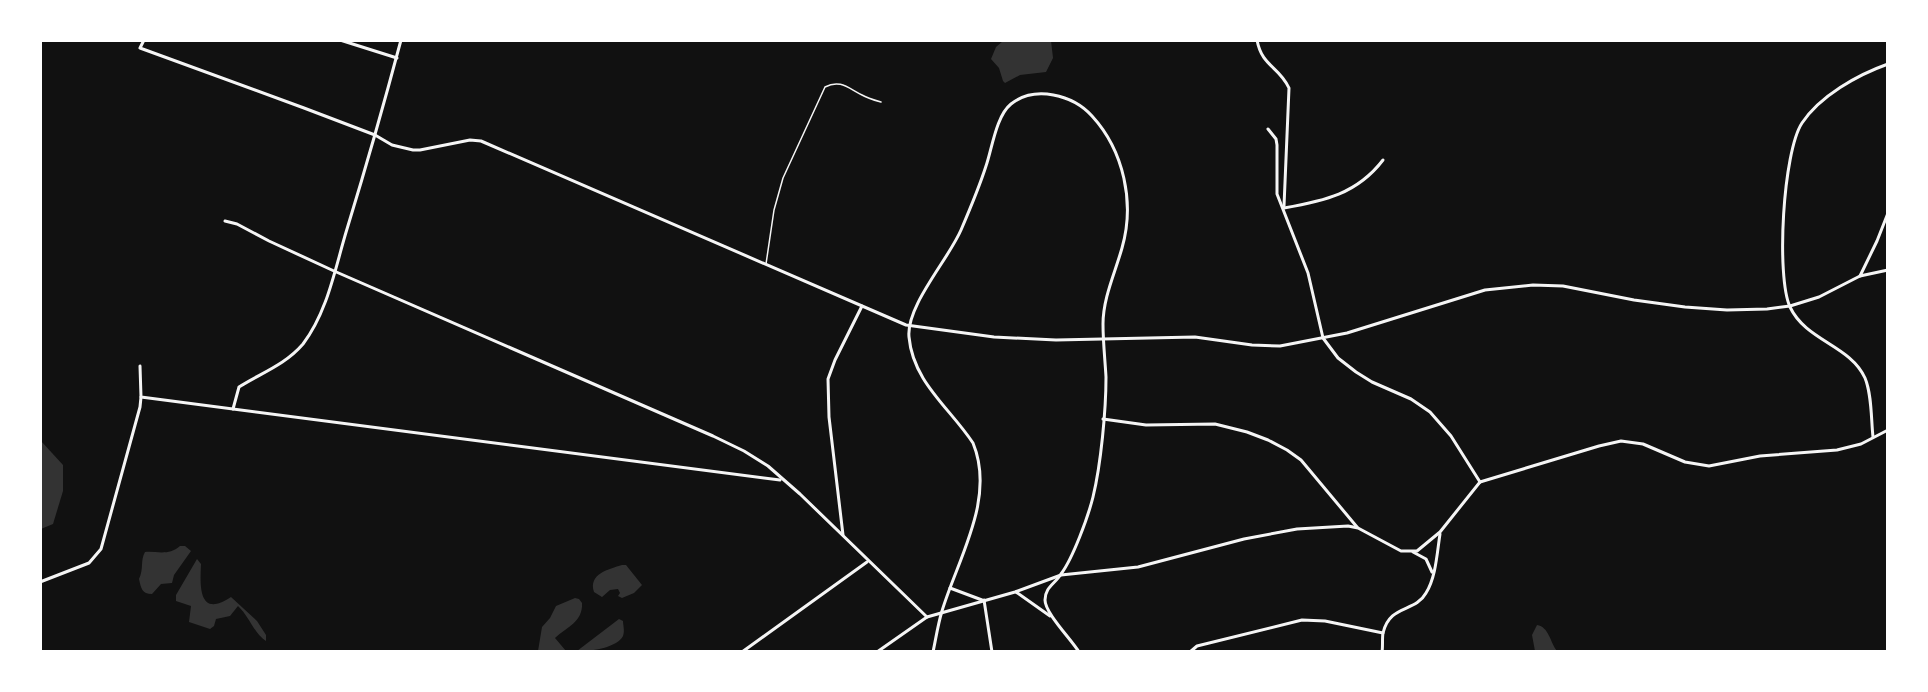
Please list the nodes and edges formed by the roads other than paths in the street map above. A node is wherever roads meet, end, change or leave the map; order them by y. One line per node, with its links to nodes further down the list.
1 (144, 40): 9 (street)
2 (340, 40): 5 (street)
3 (401, 40): 5 (street)
4 (1257, 40): 11 (street)
5 (397, 58): 9 (street)
6 (1887, 64): 19 (street)
7 (881, 102): 14 (lane)
8 (1268, 129): 11 (street)
9 (375, 135): 14 (street); 16 (street)
10 (1383, 160): 11 (street)
11 (1284, 208): 21 (street)
12 (1887, 213): 17 (street)
13 (225, 221): 16 (street)
14 (766, 265): 18 (street)
15 (1887, 270): 17 (street)
16 (334, 271): 25 (street); 29 (street)
17 (1860, 276): 19 (street)
18 (862, 306): 20 (street); 33 (street)
19 (1790, 306): 21 (street); 28 (street)
20 (909, 326): 22 (street); 22 (street); 39 (street)
21 (1323, 338): 22 (street); 30 (street)
22 (1104, 339): 26 (street)
23 (140, 366): 24 (street)
24 (141, 397): 25 (street); 38 (street)
25 (233, 409): 29 (street)
26 (1103, 419): 31 (street); 36 (street)
27 (1887, 430): 28 (street)
28 (1873, 437): 30 (street)
29 (782, 480): 33 (street)
30 (1480, 482): 32 (street)
31 (1358, 528): 34 (street); 36 (street)
32 (1440, 532): 34 (street); 37 (street)
33 (844, 537): 35 (street)
34 (1411, 552): 37 (street)
35 (868, 561): 43 (street); 46 (street)
36 (1061, 575): 40 (street); 44 (street)
37 (1432, 576): 45 (street)
38 (40, 582)
39 (950, 588): 41 (street); 42 (street)
40 (1015, 592): 41 (street); 44 (street)
41 (984, 600): 42 (street); 49 (street)
42 (942, 611): 43 (street); 48 (street)
43 (927, 617): 47 (street)
44 (1052, 617): 50 (street)
45 (1383, 633): 51 (street); 52 (street)
46 (742, 651)
47 (877, 651)
48 (933, 651)
49 (992, 651)
50 (1079, 651)
51 (1190, 651)
52 (1382, 651)

